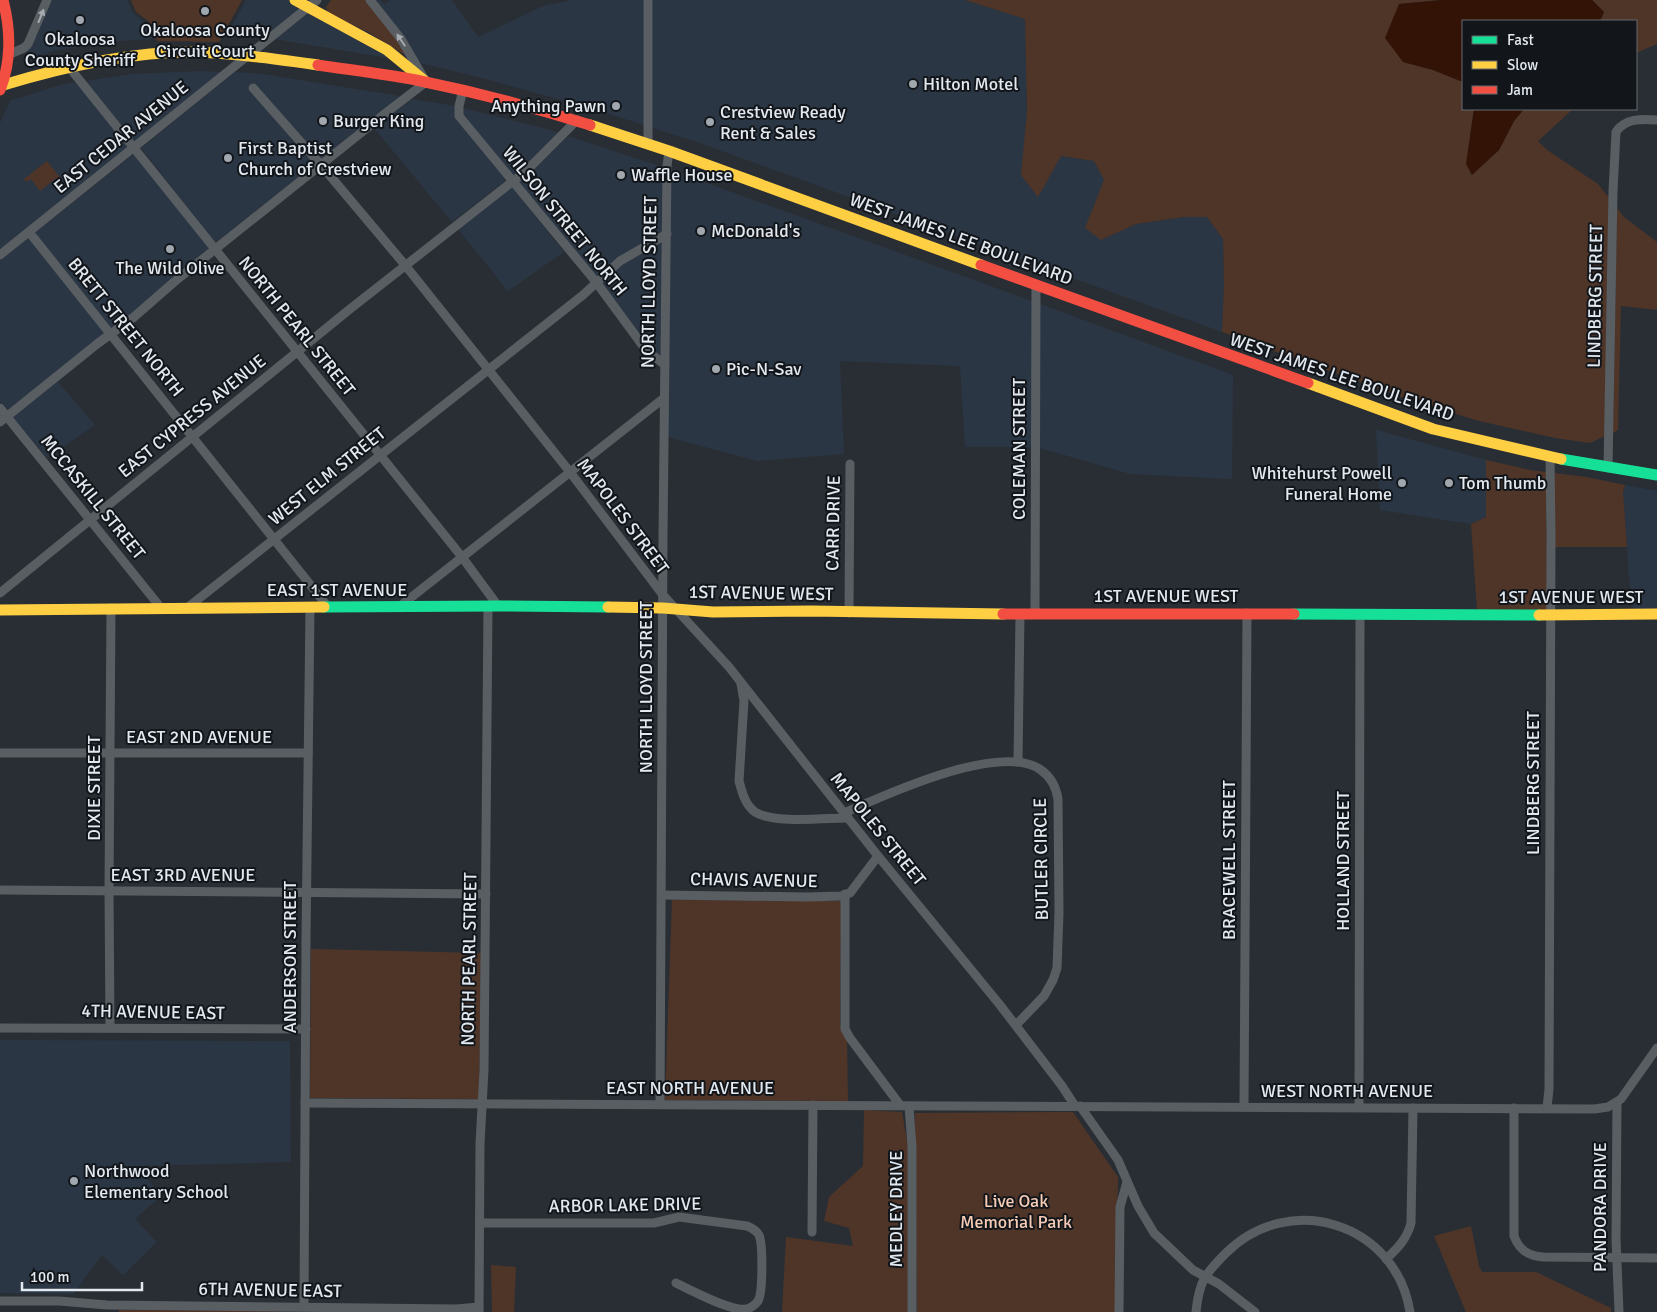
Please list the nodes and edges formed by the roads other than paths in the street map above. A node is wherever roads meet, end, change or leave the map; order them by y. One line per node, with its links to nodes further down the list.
1 (3, 0): 7 (main road)
2 (47, 0): 7 (street, one-way to 2)
3 (295, 0): 6 (main road)
4 (370, 0): 10 (street, one-way to 4)
5 (648, 0): 16 (street)
6 (313, 4): 8 (street, EAST CEDAR AVENUE); 10 (main road)
7 (10, 54): 11 (main road)
8 (248, 56): 9 (main road, WEST JAMES LEE BOULEVARD); 10 (main road, WEST JAMES LEE BOULEVARD); 17 (street, EAST CEDAR AVENUE)
9 (69, 67): 11 (main road, WEST JAMES LEE BOULEVARD); 17 (street, NORTH PEARL STREET)
10 (426, 82): 13 (main road, WEST JAMES LEE BOULEVARD); 19 (street)
11 (1, 88)
12 (253, 88): 19 (street, MAPOLES STREET)
13 (463, 90): 14 (main road, WEST JAMES LEE BOULEVARD); 20 (street, WILSON STREET NORTH)
14 (577, 120): 16 (main road, WEST JAMES LEE BOULEVARD); 20 (street, EAST CYPRESS AVENUE)
15 (1657, 120): 39 (street, LINDBERG STREET)
16 (648, 143): 18 (main road, WEST JAMES LEE BOULEVARD)
17 (135, 147): 21 (street, EAST CEDAR AVENUE); 23 (street, NORTH PEARL STREET)
18 (669, 151): 22 (street, NORTH LLOYD STREET); 27 (main road, WEST JAMES LEE BOULEVARD)
19 (321, 165): 23 (street); 25 (street, MAPOLES STREET)
20 (512, 181): 25 (street, EAST CYPRESS AVENUE); 26 (street, WILSON STREET NORTH)
21 (29, 232): 24 (street, EAST CEDAR AVENUE); 28 (street, BRETT STREET NORTH)
22 (667, 234): 26 (street, WEST ELM STREET); 30 (street, NORTH LLOYD STREET)
23 (215, 249): 28 (street); 29 (street, NORTH PEARL STREET)
24 (0, 255)
25 (405, 265): 29 (street, EAST CYPRESS AVENUE); 31 (street, MAPOLES STREET)
26 (596, 282): 30 (street, WILSON STREET NORTH); 31 (street, WEST ELM STREET)
27 (1036, 285): 37 (main road, WEST JAMES LEE BOULEVARD); 59 (street, COLEMAN STREET)
28 (111, 335): 34 (street); 35 (street, BRETT STREET NORTH)
29 (297, 352): 35 (street, EAST CYPRESS AVENUE); 36 (street, NORTH PEARL STREET)
30 (665, 365): 32 (street, NORTH LLOYD STREET)
31 (488, 369): 36 (street, WEST ELM STREET); 40 (street, MAPOLES STREET)
32 (664, 398): 40 (street); 46 (street, NORTH LLOYD STREET)
33 (0, 408): 34 (street, MCCASKILL STREET)
34 (4, 419): 42 (street, MCCASKILL STREET)
35 (192, 436): 42 (street, EAST CYPRESS AVENUE); 43 (street, BRETT STREET NORTH)
36 (379, 455): 43 (street, WEST ELM STREET); 44 (street, NORTH PEARL STREET)
37 (1550, 457): 39 (main road, WEST JAMES LEE BOULEVARD); 62 (street, LINDBERG STREET)
38 (850, 464): 56 (street, CARR DRIVE)
39 (1608, 468): 41 (main road, WEST JAMES LEE BOULEVARD)
40 (570, 472): 44 (street); 46 (street, MAPOLES STREET)
41 (1657, 475)
42 (90, 519): 45 (street, EAST CYPRESS AVENUE); 51 (street, MCCASKILL STREET)
43 (274, 539): 48 (street, BRETT STREET NORTH); 52 (street, WEST ELM STREET)
44 (462, 558): 47 (street, NORTH PEARL STREET); 49 (street)
45 (0, 593)
46 (663, 595): 54 (street, MAPOLES STREET)
47 (493, 606): 49 (main road, EAST 1ST AVENUE); 54 (main road, EAST 1ST AVENUE); 73 (street, NORTH PEARL STREET)
48 (328, 607): 49 (main road, EAST 1ST AVENUE); 53 (main road, EAST 1ST AVENUE)
49 (399, 607)
50 (111, 608): 51 (main road, EAST 1ST AVENUE); 55 (main road, EAST 1ST AVENUE); 66 (street, DIXIE STREET)
51 (160, 608): 52 (main road, EAST 1ST AVENUE)
52 (187, 608): 53 (main road, EAST 1ST AVENUE)
53 (310, 608): 64 (street, ANDERSON STREET)
54 (669, 608): 56 (main road, 1ST AVENUE WEST); 63 (street, MAPOLES STREET); 75 (street, NORTH LLOYD STREET)
55 (0, 610)
56 (849, 613): 58 (main road, 1ST AVENUE WEST)
57 (1247, 613): 59 (main road, 1ST AVENUE WEST); 61 (main road, 1ST AVENUE WEST); 88 (street, BRACEWELL STREET)
58 (1020, 614): 59 (main road, 1ST AVENUE WEST); 67 (street)
59 (1035, 614)
60 (1657, 614): 62 (main road, 1ST AVENUE WEST)
61 (1360, 615): 62 (main road, 1ST AVENUE WEST); 89 (street, HOLLAND STREET)
62 (1550, 615): 92 (street, LINDBERG STREET)
63 (740, 682): 68 (street, MAPOLES STREET); 68 (street)
64 (308, 753): 66 (street, EAST 2ND AVENUE); 72 (street, ANDERSON STREET)
65 (0, 754): 66 (street, EAST 2ND AVENUE)
66 (111, 754): 71 (street, DIXIE STREET)
67 (1018, 762): 68 (street, BUTLER CIRCLE); 76 (street, BUTLER CIRCLE)
68 (846, 816): 69 (street, MAPOLES STREET)
69 (878, 856): 74 (street); 76 (street, MAPOLES STREET)
70 (0, 890): 71 (street, EAST 3RD AVENUE)
71 (109, 890): 72 (street, EAST 3RD AVENUE); 78 (street, DIXIE STREET)
72 (307, 892): 73 (street, EAST 3RD AVENUE); 79 (street, ANDERSON STREET)
73 (486, 894): 83 (street, NORTH PEARL STREET)
74 (845, 894): 75 (street, CHAVIS AVENUE); 86 (street)
75 (662, 895): 84 (street, NORTH LLOYD STREET)
76 (1016, 1025): 87 (street, MAPOLES STREET)
77 (0, 1028): 78 (street, 4TH AVENUE EAST)
78 (110, 1028): 79 (street, 4TH AVENUE EAST)
79 (306, 1029): 82 (street, ANDERSON STREET)
80 (1657, 1048): 81 (street)
81 (1617, 1102): 92 (street, WEST NORTH AVENUE); 96 (street, PANDORA DRIVE)
82 (306, 1103): 83 (street, EAST NORTH AVENUE); 102 (street, ANDERSON STREET)
83 (483, 1104): 84 (street, EAST NORTH AVENUE); 94 (street, NORTH PEARL STREET)
84 (660, 1104): 85 (street, EAST NORTH AVENUE)
85 (813, 1105): 86 (street, EAST NORTH AVENUE); 95 (street)
86 (905, 1106): 87 (street, EAST NORTH AVENUE); 105 (street, MEDLEY DRIVE)
87 (1078, 1106): 88 (street, WEST NORTH AVENUE); 93 (street, MAPOLES STREET)
88 (1244, 1107): 89 (street, WEST NORTH AVENUE)
89 (1359, 1107): 90 (street, WEST NORTH AVENUE)
90 (1413, 1108): 91 (street, WEST NORTH AVENUE); 98 (street)
91 (1514, 1108): 92 (street, WEST NORTH AVENUE); 96 (street)
92 (1547, 1108)
93 (1128, 1181): 99 (street, MAPOLES STREET); 106 (street)
94 (480, 1223): 100 (street, ARBOR LAKE DRIVE); 104 (street, NORTH PEARL STREET)
95 (812, 1232)
96 (1616, 1258): 97 (street); 110 (street, PANDORA DRIVE)
97 (1657, 1258)
98 (1386, 1259): 99 (street); 109 (street)
99 (1204, 1276): 107 (street); 108 (street, MAPOLES STREET)
100 (676, 1283)
101 (0, 1301): 103 (street, 6TH AVENUE EAST)
102 (304, 1307): 103 (street, 6TH AVENUE EAST); 104 (street, 6TH AVENUE EAST)
103 (107, 1309)
104 (479, 1310)
105 (912, 1312)
106 (1119, 1312)
107 (1196, 1312)
108 (1255, 1312)
109 (1410, 1312)
110 (1619, 1312)

